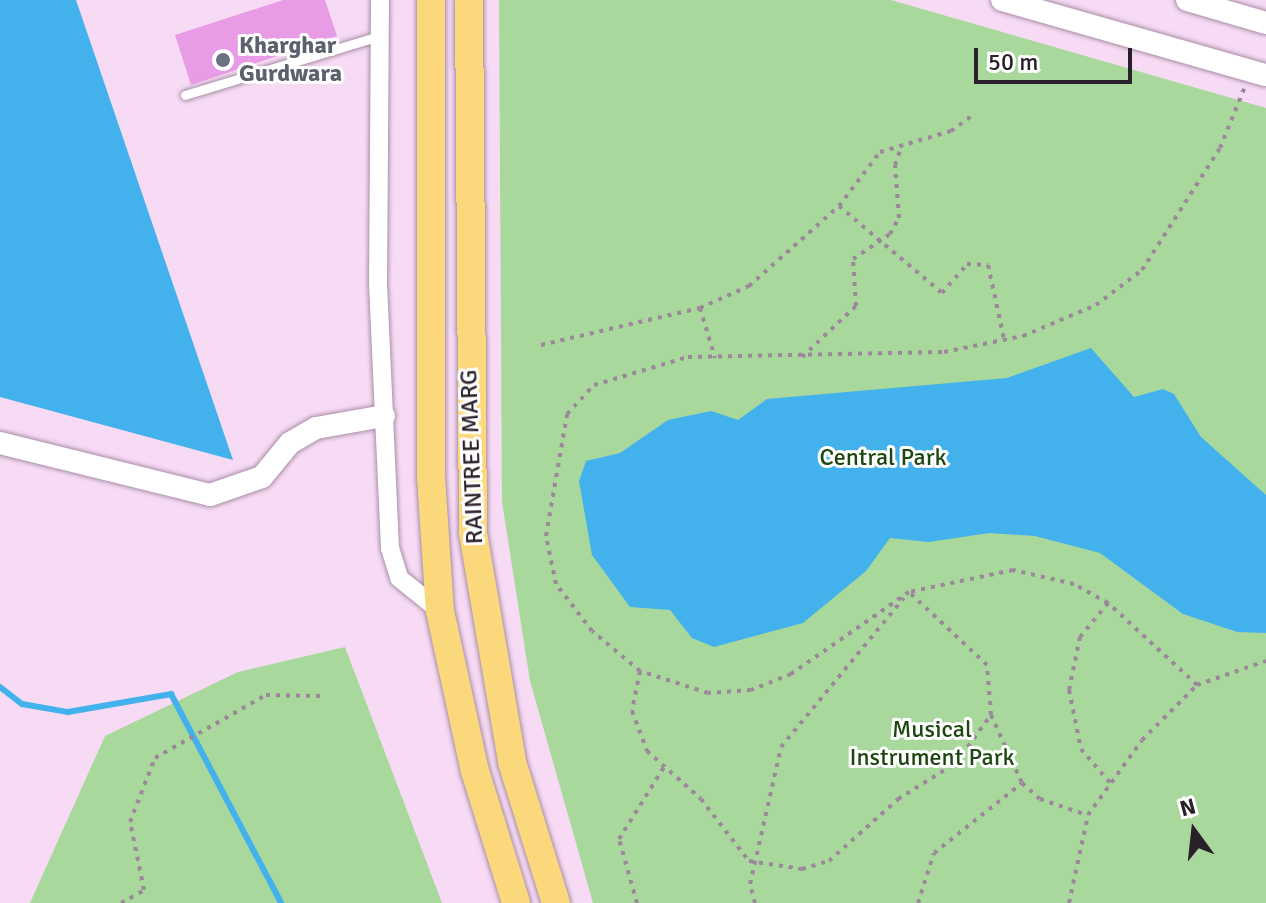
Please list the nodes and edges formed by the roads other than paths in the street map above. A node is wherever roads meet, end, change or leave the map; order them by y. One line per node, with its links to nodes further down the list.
1 (380, 0): 7 (street)
2 (431, 0): 12 (main road, RAINTREE MARG)
3 (469, 0): 14 (main road, RAINTREE MARG)
4 (1002, 0): 8 (street)
5 (1187, 0): 6 (street)
6 (1266, 23)
7 (379, 36): 9 (lane); 10 (street)
8 (1259, 73)
9 (185, 95)
10 (384, 416): 11 (street); 12 (street)
11 (0, 443)
12 (440, 611): 13 (main road, RAINTREE MARG)
13 (516, 903)
14 (556, 903)

